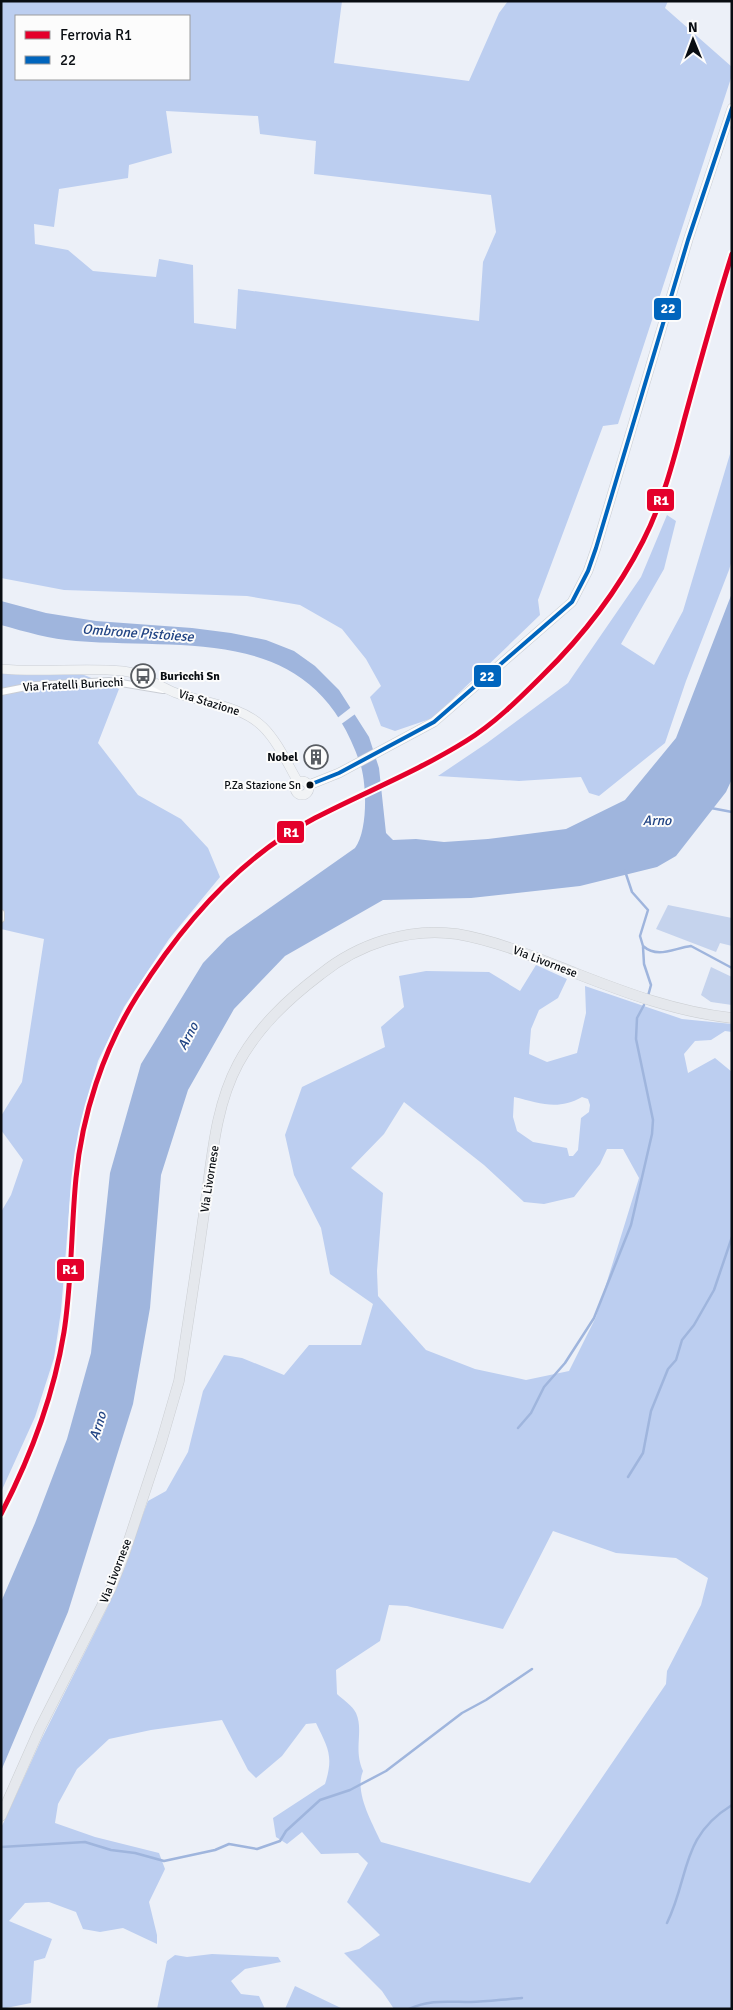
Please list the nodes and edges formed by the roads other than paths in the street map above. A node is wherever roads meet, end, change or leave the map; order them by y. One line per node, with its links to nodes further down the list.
1 (732, 108): 6 (street, Via Stazione)
2 (1, 669): 4 (street, Via Stazione)
3 (1, 692): 4 (street, Via Fratelli Buricchi)
4 (174, 692): 5 (street, Via Stazione)
5 (298, 782): 6 (street); 6 (street, Via Stazione)
6 (309, 785)
7 (1, 914): 8 (street)
8 (1, 919)
9 (732, 1018): 10 (main road, Via Livornese)
10 (1, 1816)

